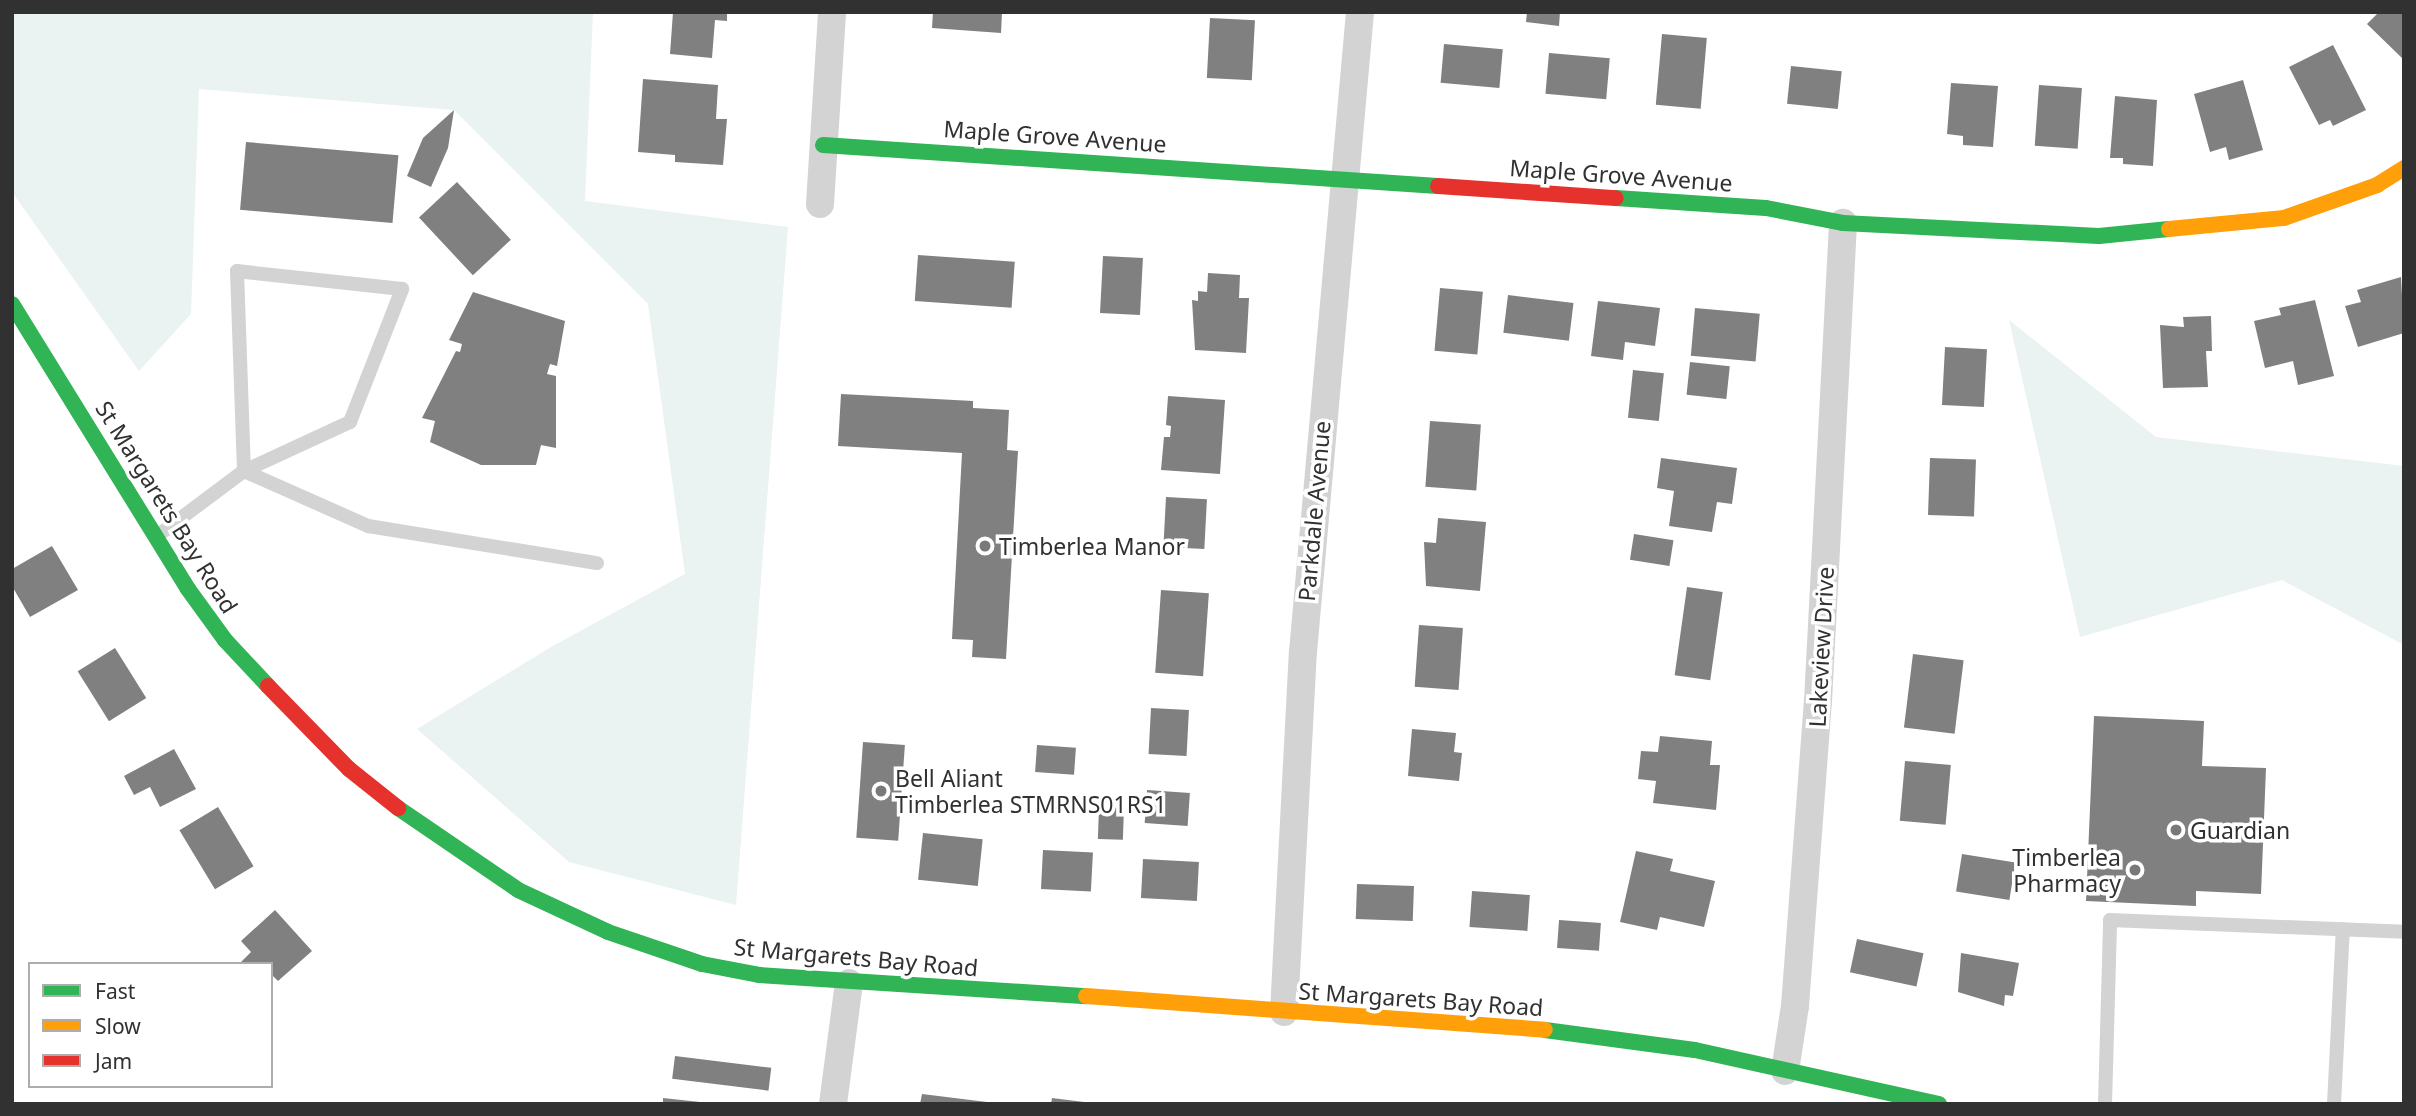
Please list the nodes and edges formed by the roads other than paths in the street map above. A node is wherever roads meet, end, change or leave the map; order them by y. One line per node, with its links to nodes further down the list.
1 (832, 12): 3 (street)
2 (1360, 12): 5 (street, Parkdale Avenue)
3 (823, 145): 5 (main road, Maple Grove Avenue); 6 (street)
4 (2404, 168): 7 (main road, Maple Grove Avenue)
5 (1347, 177): 7 (main road, Maple Grove Avenue); 15 (street, Parkdale Avenue)
6 (820, 204)
7 (1843, 223): 16 (street, Lakeview Drive)
8 (12, 304): 10 (main road, St Margarets Bay Road)
9 (244, 471): 9 (lane); 10 (lane); 11 (lane)
10 (158, 535): 14 (main road, St Margarets Bay Road)
11 (597, 563)
12 (2343, 929): 13 (lane); 19 (lane); 20 (lane)
13 (2404, 932)
14 (849, 983): 15 (main road, St Margarets Bay Road); 17 (street)
15 (1284, 1012): 16 (main road, St Margarets Bay Road)
16 (1785, 1071): 18 (main road, St Margarets Bay Road)
17 (833, 1104)
18 (1939, 1104)
19 (2105, 1104)
20 (2334, 1104)

